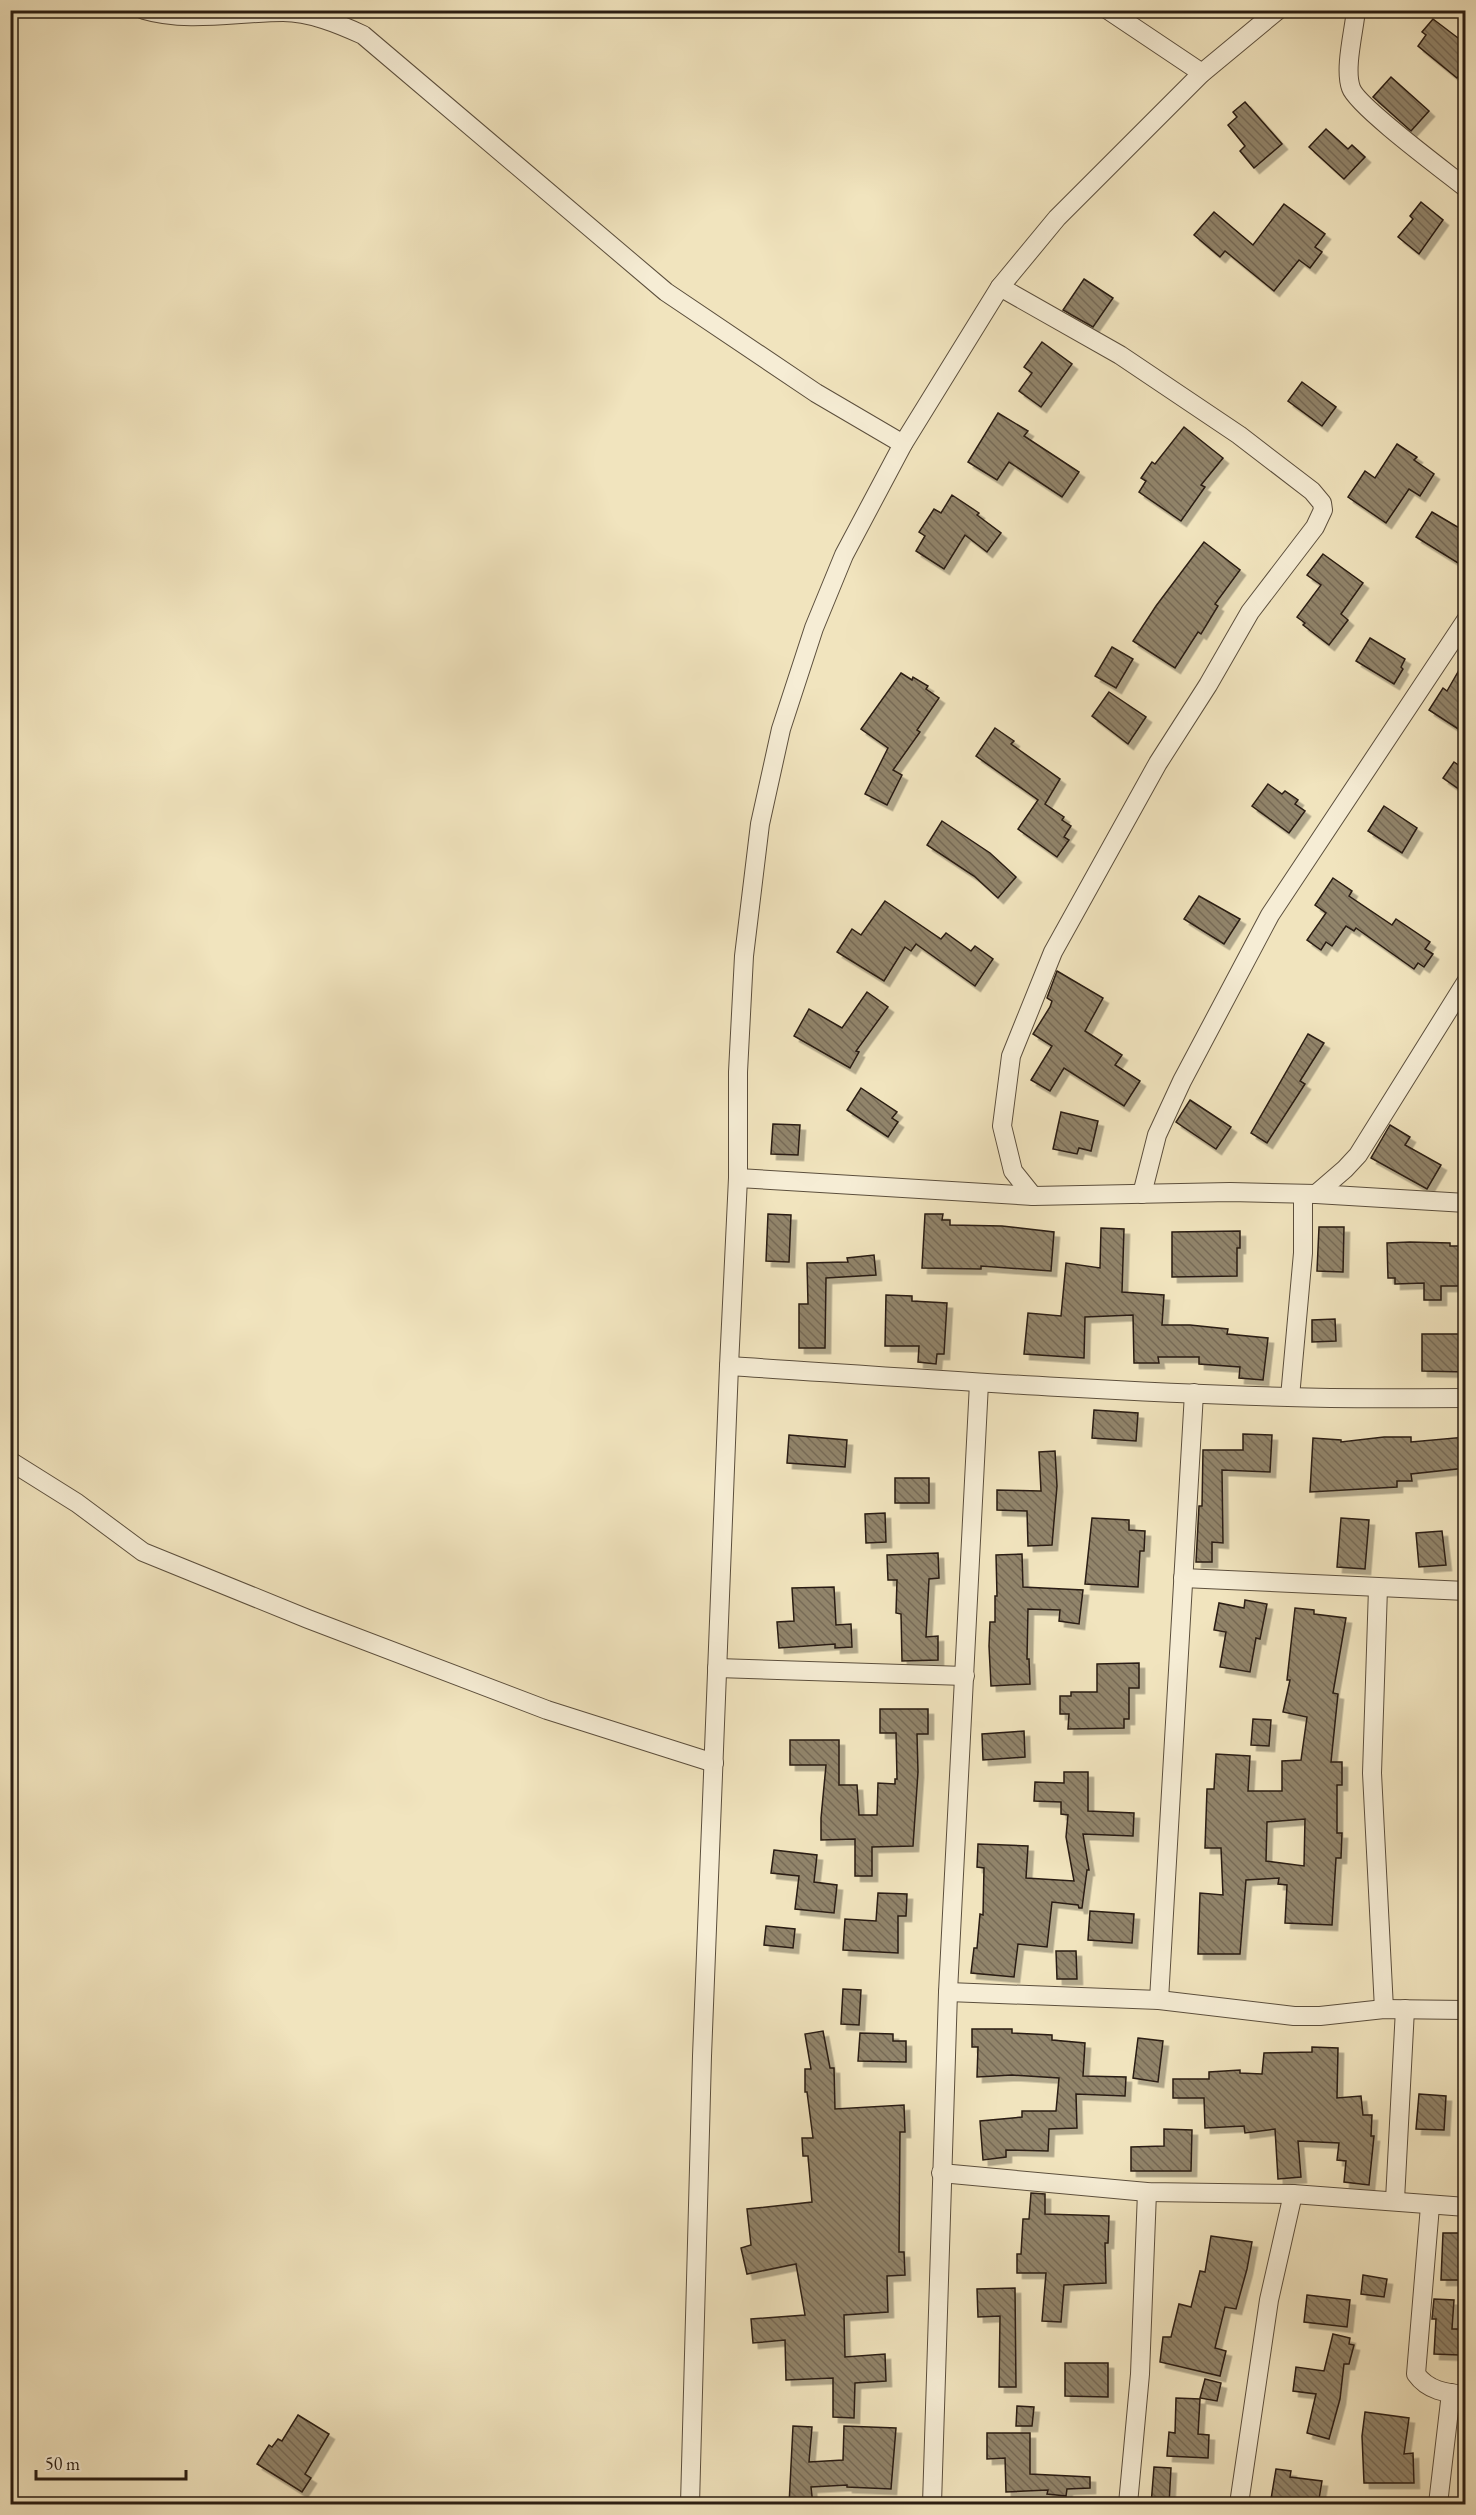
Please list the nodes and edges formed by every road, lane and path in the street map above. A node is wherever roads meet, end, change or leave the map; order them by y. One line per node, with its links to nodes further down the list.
1 (144, 10): 8 (street)
2 (1108, 10): 5 (street)
3 (1278, 10): 5 (street)
4 (1356, 10): 6 (street)
5 (1202, 72): 7 (street)
6 (1466, 188)
7 (1000, 287): 8 (street); 14 (street)
8 (903, 444): 11 (street)
9 (1466, 620): 12 (street)
10 (1466, 982): 13 (street)
11 (738, 1178): 14 (street); 16 (street)
12 (1142, 1194): 13 (street); 14 (street)
13 (1310, 1194): 15 (street); 19 (street)
14 (1033, 1196)
15 (1466, 1203)
16 (729, 1366): 17 (street); 25 (street)
17 (979, 1383): 18 (street); 26 (street)
18 (1194, 1393): 19 (street); 22 (street)
19 (1290, 1398): 20 (street)
20 (1466, 1398)
21 (10, 1461): 27 (street)
22 (1183, 1578): 23 (street); 29 (street)
23 (1378, 1588): 24 (street); 30 (street)
24 (1466, 1591)
25 (717, 1668): 26 (street); 27 (street)
26 (965, 1676): 28 (street)
27 (714, 1763): 40 (street)
28 (948, 1992): 29 (street); 33 (street)
29 (1159, 2000): 30 (street)
30 (1384, 2009): 31 (street)
31 (1404, 2009): 32 (street); 36 (street)
32 (1466, 2010)
33 (941, 2173): 34 (street); 41 (street)
34 (1147, 2192): 35 (street); 42 (street)
35 (1293, 2194): 36 (street); 43 (street)
36 (1395, 2200): 37 (street)
37 (1430, 2206): 38 (street); 39 (street)
38 (1466, 2207)
39 (1458, 2394): 44 (street)
40 (690, 2505)
41 (933, 2505)
42 (1128, 2505)
43 (1239, 2505)
44 (1438, 2505)

